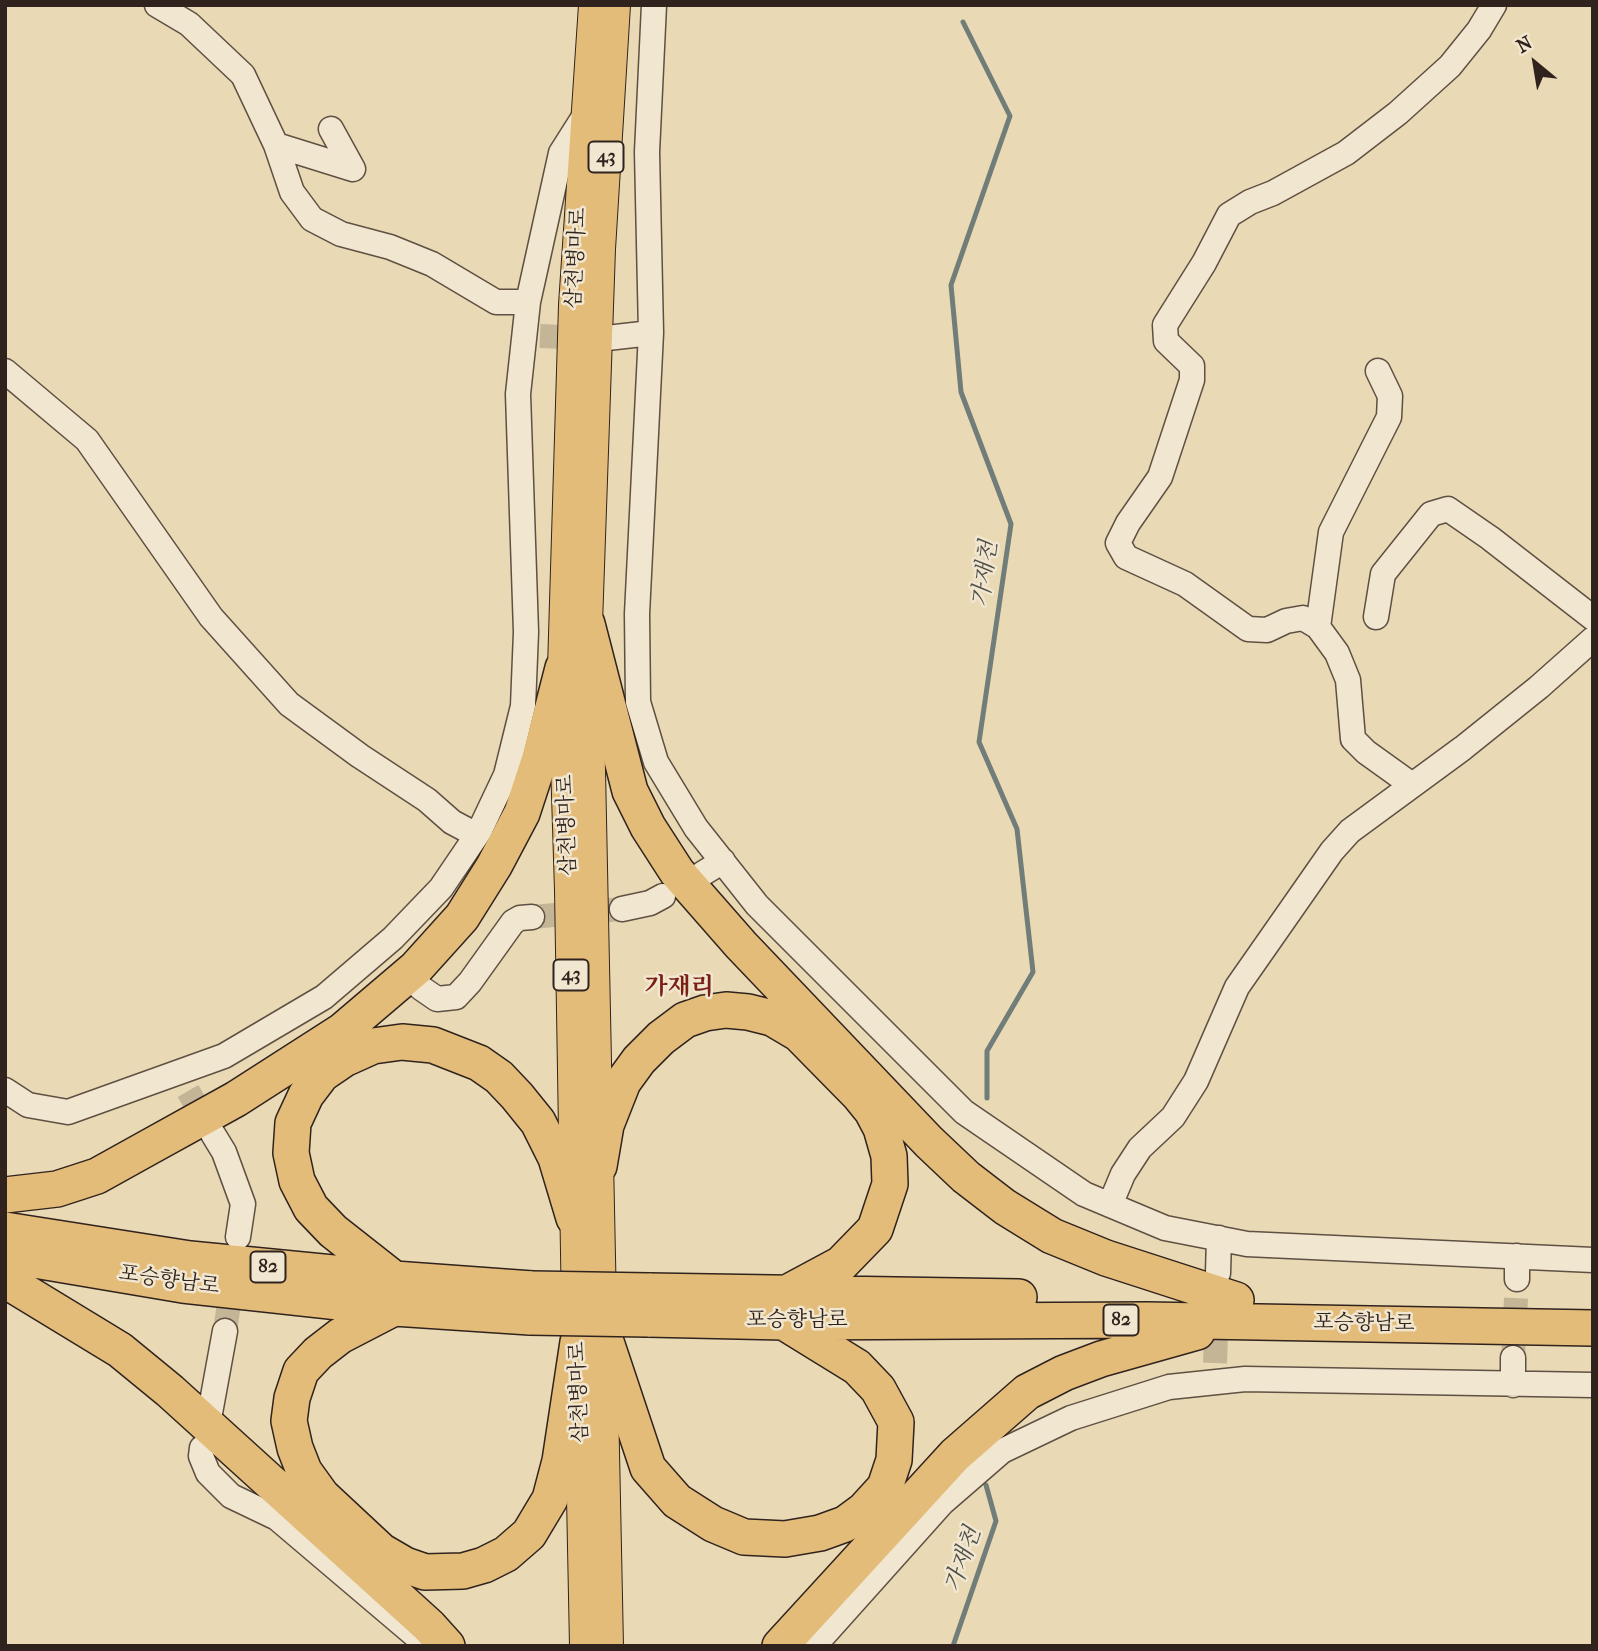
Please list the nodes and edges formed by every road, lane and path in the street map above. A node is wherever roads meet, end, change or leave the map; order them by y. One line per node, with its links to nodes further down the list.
1 (157, 5): 8 (street)
2 (594, 5): 6 (main road, 삼천병마로 / 43)
3 (615, 5): 16 (main road, 삼천병마로 / 43)
4 (654, 5): 10 (street)
5 (1494, 5): 17 (street)
6 (587, 113): 9 (street); 19 (main road, 삼천병마로 / 43)
7 (331, 129): 8 (street)
8 (276, 145): 9 (street)
9 (528, 302): 21 (street)
10 (651, 333): 11 (street); 30 (street)
11 (607, 338)
12 (5, 371): 21 (street)
13 (1378, 371): 17 (street)
14 (1376, 617): 15 (street)
15 (1593, 618)
16 (587, 624): 28 (main road, 삼천병마로 / 43); 39 (highway)
17 (1318, 627): 20 (street)
18 (1593, 639): 20 (street)
19 (563, 668): 29 (highway); 31 (main road, 삼천병마로 / 43)
20 (1412, 786): 30 (street)
21 (479, 832): 26 (street)
22 (663, 896): 23 (street)
23 (622, 909)
24 (532, 917): 25 (street)
25 (421, 988)
26 (5, 1090)
27 (213, 1134): 33 (street)
28 (599, 1166): 41 (highway); 44 (main road, 삼천병마로 / 43)
29 (5, 1195)
30 (1110, 1205): 34 (street)
31 (574, 1218): 38 (highway); 44 (main road, 삼천병마로 / 43)
32 (5, 1230): 38 (highway, 포승향남로 / 82)
33 (238, 1237)
34 (1219, 1238): 36 (street); 39 (street)
35 (5, 1255): 38 (highway, 포승향남로 / 82)
36 (1593, 1260)
37 (5, 1280): 51 (highway)
38 (394, 1294): 41 (highway, 포승향남로 / 82, bridge); 44 (highway)
39 (1228, 1298): 40 (highway, 포승향남로 / 82); 41 (highway, 포승향남로 / 82); 42 (highway, 포승향남로 / 82); 54 (highway)
40 (1593, 1307)
41 (784, 1308): 44 (highway)
42 (1593, 1328)
43 (225, 1331): 48 (street)
44 (590, 1338): 52 (main road, 삼천병마로 / 43); 53 (main road, 삼천병마로 / 43)
45 (1513, 1358): 46 (street)
46 (1513, 1385): 47 (street); 55 (street)
47 (1593, 1385)
48 (209, 1413)
49 (202, 1448): 50 (street)
50 (428, 1646)
51 (447, 1646)
52 (585, 1646)
53 (608, 1646)
54 (780, 1646)
55 (814, 1646)

